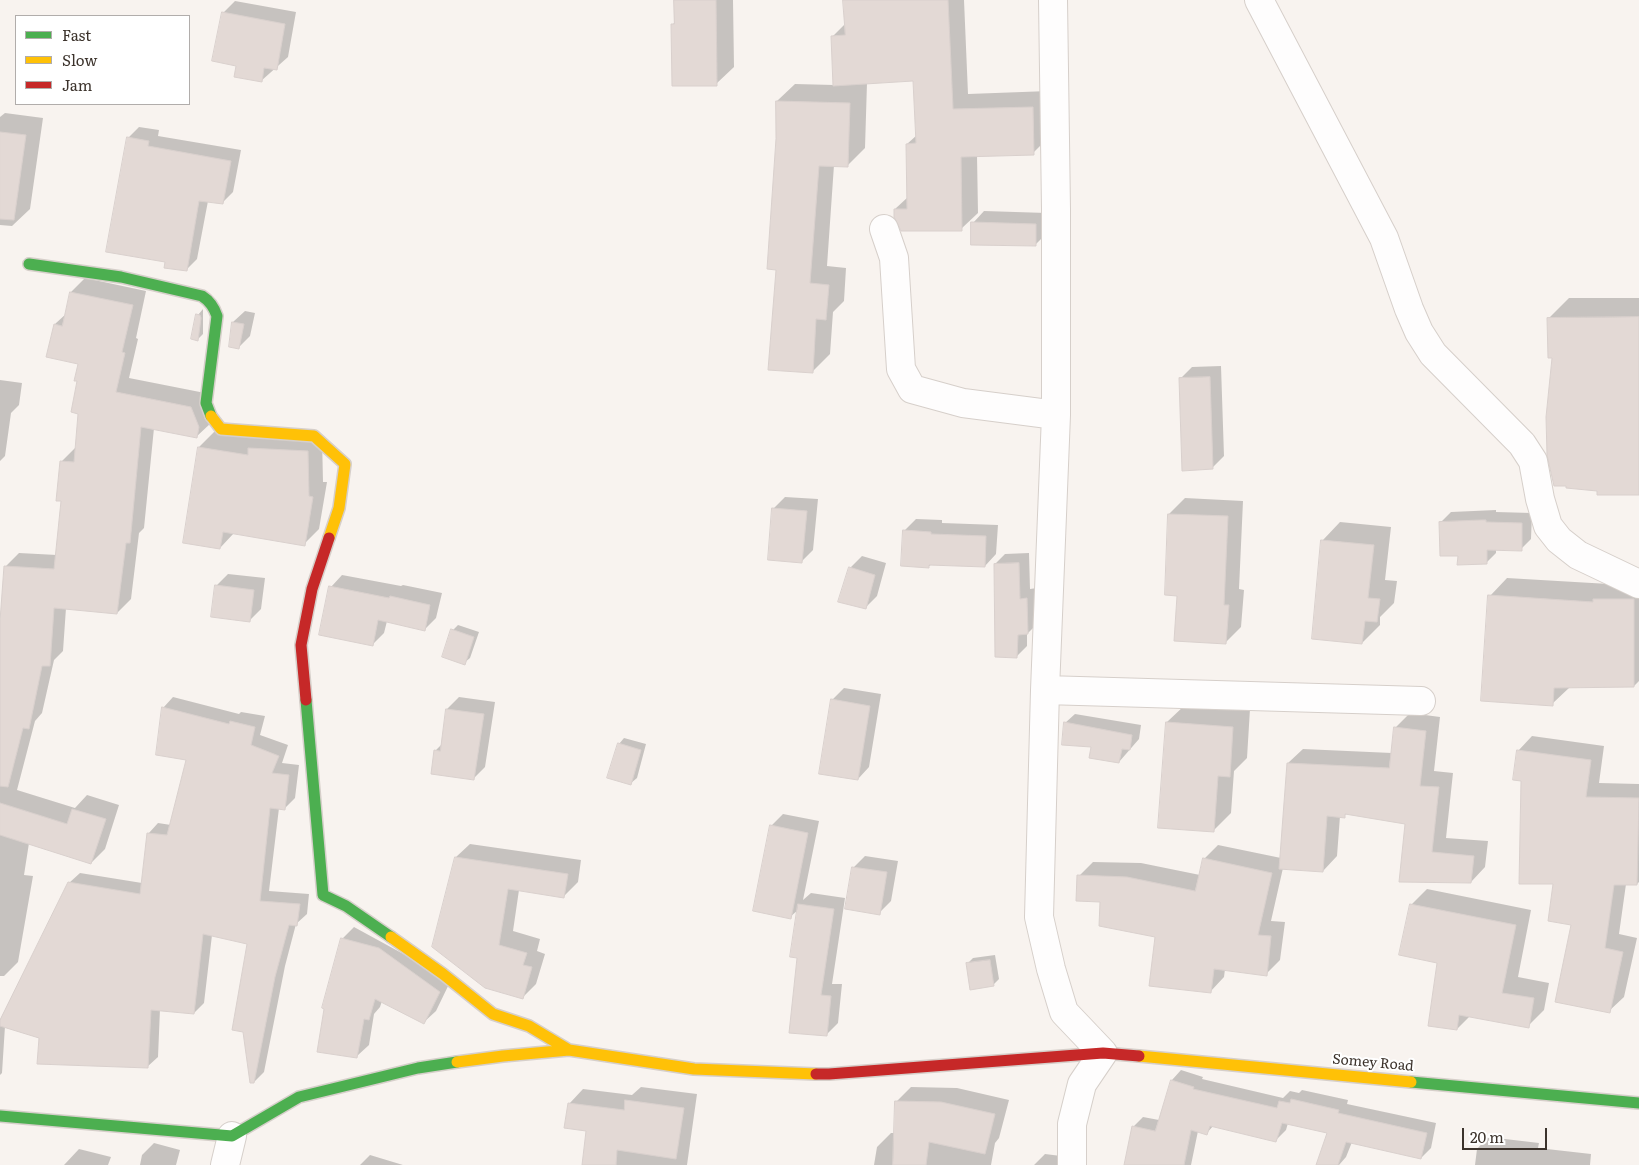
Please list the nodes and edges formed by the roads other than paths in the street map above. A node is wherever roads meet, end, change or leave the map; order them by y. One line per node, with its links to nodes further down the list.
1 (1053, 0): 5 (street)
2 (1259, 0): 6 (street)
3 (884, 229): 5 (street)
4 (29, 264): 9 (street)
5 (1056, 415): 7 (street)
6 (1639, 584)
7 (1045, 690): 8 (street); 10 (street)
8 (1421, 701)
9 (569, 1050): 10 (street, Somey Road); 13 (street)
10 (1103, 1053): 11 (street, Somey Road); 15 (street)
11 (1639, 1103)
12 (0, 1116): 13 (street)
13 (232, 1136): 14 (street)
14 (224, 1165)
15 (1072, 1165)

